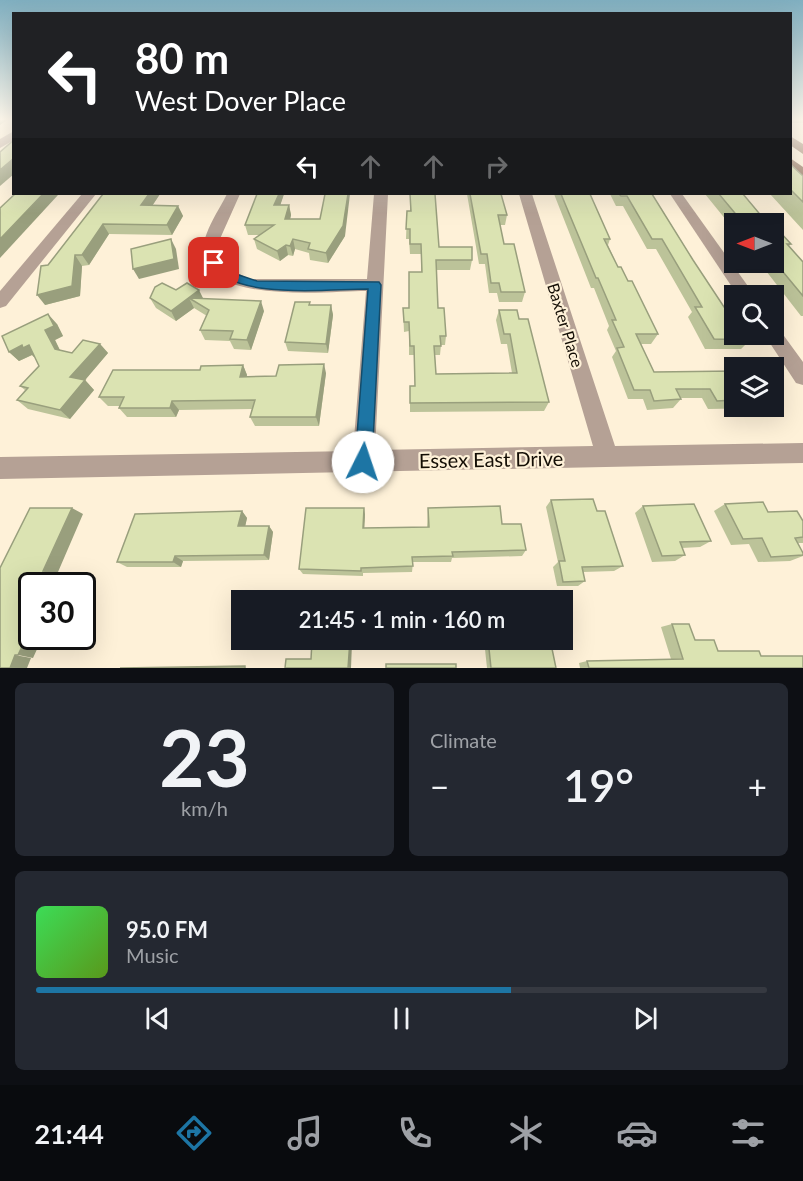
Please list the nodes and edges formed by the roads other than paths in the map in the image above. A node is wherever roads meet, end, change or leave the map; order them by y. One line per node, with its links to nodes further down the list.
1 (88, 195): 8 (street)
2 (233, 195): 6 (street)
3 (381, 195): 6 (street)
4 (526, 195): 12 (street, Baxter Place)
5 (677, 195): 7 (street)
6 (375, 285): 13 (street)
7 (739, 285)
8 (0, 302)
9 (781, 345): 10 (street)
10 (803, 377)
11 (803, 453): 12 (street, Essex East Drive)
12 (607, 457): 13 (street, Essex East Drive)
13 (363, 462): 14 (street, Essex East Drive)
14 (0, 468)

